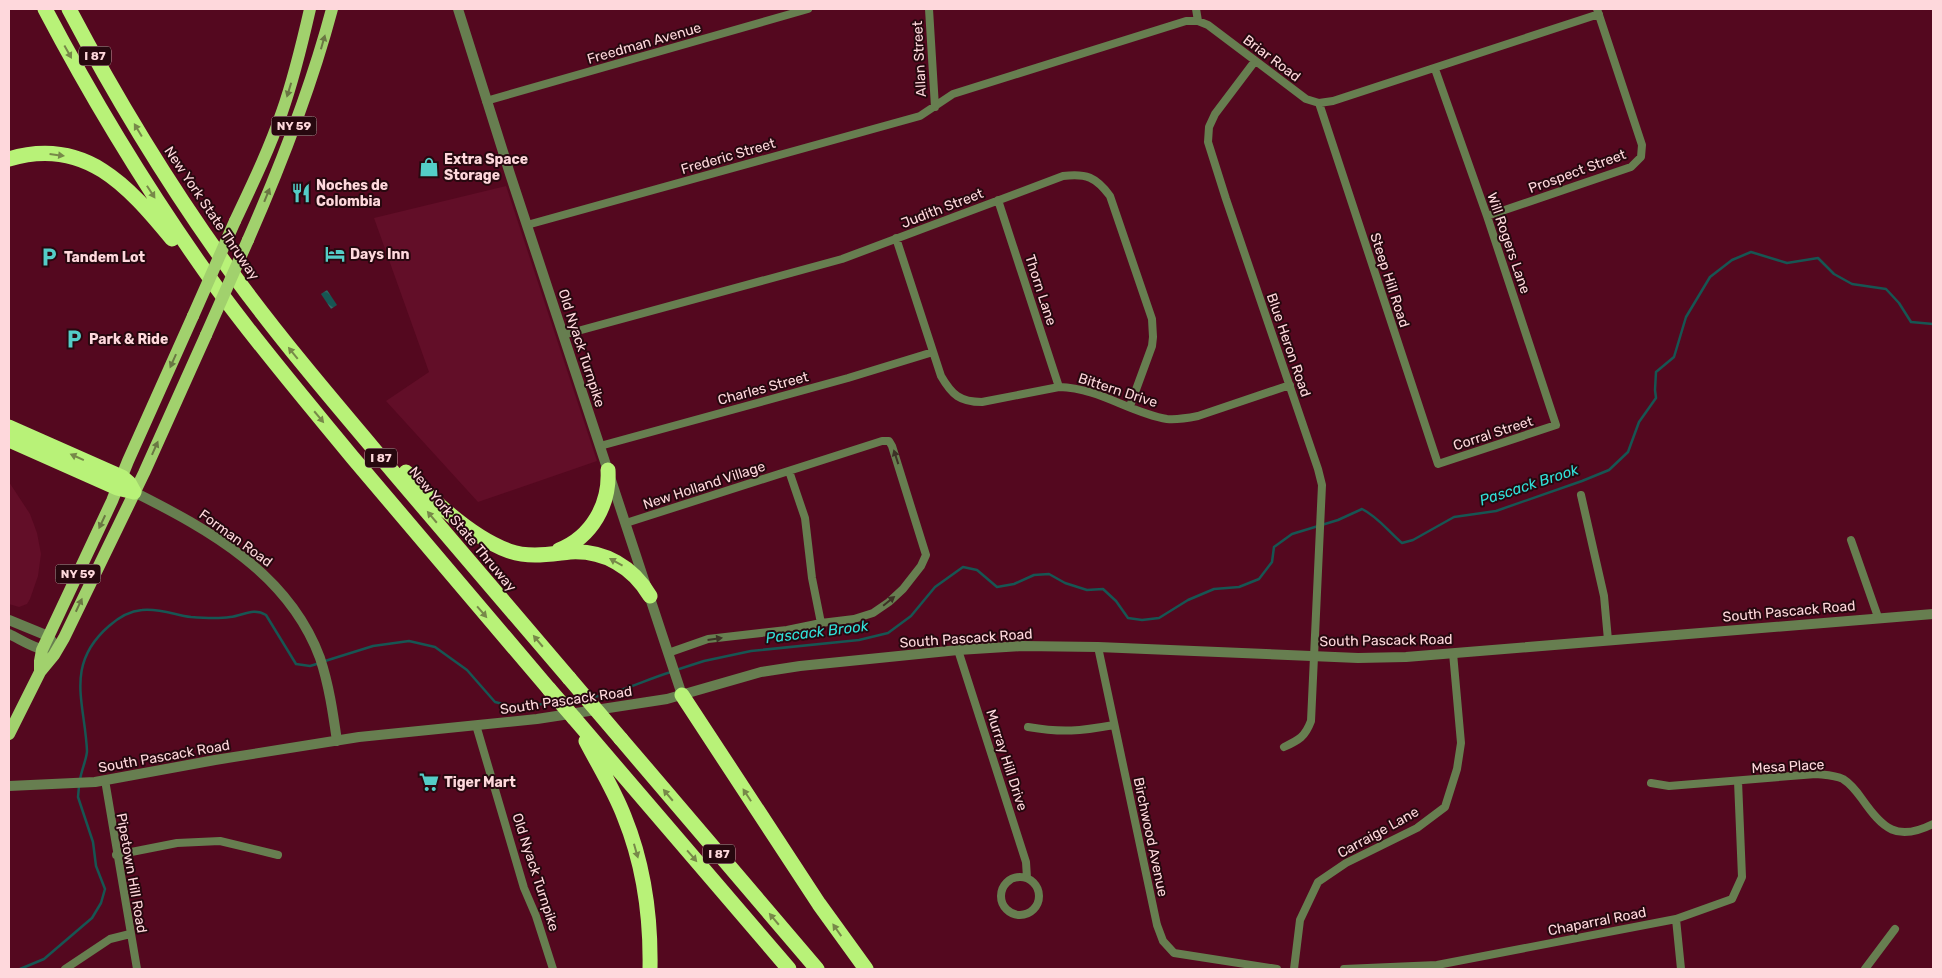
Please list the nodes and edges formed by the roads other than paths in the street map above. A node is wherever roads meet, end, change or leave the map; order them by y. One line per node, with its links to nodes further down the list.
1 (45, 9): 24 (highway, I 87, one-way to 24)
2 (70, 9): 15 (highway, New York State Thruway / I 87)
3 (81, 9): 15 (highway)
4 (310, 9): 37 (main road, NY 59, one-way to 37, bridge)
5 (332, 9): 38 (main road, NY 59, one-way to 5, bridge)
6 (458, 9): 14 (street, Old Nyack Turnpike)
7 (808, 9): 14 (street, Freedman Avenue)
8 (929, 9): 17 (street, Allan Street)
9 (1196, 9): 11 (street)
10 (1598, 12): 13 (street); 20 (street, Prospect Street)
11 (1198, 21): 12 (street, Briar Road); 17 (street)
12 (1255, 61): 16 (street, Briar Road); 27 (street, Blue Heron Road)
13 (1435, 69): 16 (street); 20 (street, Will Rogers Lane)
14 (486, 101): 21 (street, Old Nyack Turnpike)
15 (122, 103): 26 (highway, New York State Thruway / I 87, one-way to 15)
16 (1319, 103): 34 (street, Steep Hill Road)
17 (935, 108): 21 (street, Frederic Street)
18 (9, 159): 24 (highway, one-way to 24)
19 (998, 200): 22 (street, Judith Street); 28 (street, Thorn Lane); 29 (street, Judith Street)
20 (1487, 216): 30 (street, Will Rogers Lane)
21 (527, 225): 23 (street, Old Nyack Turnpike)
22 (896, 238): 23 (street, Judith Street); 25 (street, Bittern Drive)
23 (563, 335): 33 (street, Old Nyack Turnpike)
24 (255, 338): 66 (highway, I 87, one-way to 66, bridge)
25 (933, 352): 28 (street, Bittern Drive); 33 (street, Charles Street)
26 (310, 374): 42 (highway); 84 (highway, New York State Thruway / I 87, one-way to 26, bridge)
27 (1290, 385): 29 (street, Bittern Drive); 56 (street, Blue Heron Road)
28 (1060, 387): 29 (street, Bittern Drive)
29 (1130, 406)
30 (1556, 425): 34 (street, Corral Street)
31 (9, 427): 37 (highway, one-way to 31)
32 (9, 440): 37 (highway)
33 (600, 446): 35 (street, Old Nyack Turnpike)
34 (1438, 464)
35 (608, 470): 40 (street, Old Nyack Turnpike); 42 (highway)
36 (789, 471): 40 (street, New Holland Village); 47 (street); 47 (street, New Holland Village, one-way to 36)
37 (120, 483): 38 (highway); 49 (main road, NY 59, one-way to 49)
38 (134, 492): 52 (main road, NY 59, one-way to 38); 64 (street, Forman Road)
39 (1581, 495): 50 (street)
40 (626, 524): 43 (street, Old Nyack Turnpike)
41 (1851, 540): 45 (street)
42 (535, 555): 43 (highway, one-way to 42)
43 (650, 596): 57 (street, Old Nyack Turnpike)
44 (1933, 614): 45 (street, South Pascack Road)
45 (1878, 617): 50 (street, South Pascack Road)
46 (9, 620): 49 (street)
47 (821, 623): 57 (street, New Holland Village, one-way to 47)
48 (9, 634): 53 (street)
49 (48, 636): 52 (street); 53 (main road, NY 59)
50 (1608, 640): 55 (street, South Pascack Road)
51 (1098, 647): 54 (street, South Pascack Road); 56 (street, South Pascack Road); 61 (street, Birchwood Avenue)
52 (58, 649): 53 (street); 58 (main road, NY 59)
53 (42, 650): 58 (main road, NY 59)
54 (958, 650): 59 (street, South Pascack Road); 74 (street, Murray Hill Drive)
55 (1453, 653): 56 (street, South Pascack Road); 87 (street, Carraige Lane)
56 (1315, 656): 65 (street, Blue Heron Road)
57 (670, 658): 59 (street, Old Nyack Turnpike)
58 (40, 672): 63 (main road, NY 59)
59 (682, 695): 60 (street, South Pascack Road); 85 (highway, one-way to 59)
60 (476, 725): 64 (street, South Pascack Road); 81 (street, Old Nyack Turnpike)
61 (1114, 725): 62 (street); 86 (street, Birchwood Avenue)
62 (1028, 727)
63 (9, 734)
64 (337, 741): 67 (street, South Pascack Road)
65 (1284, 747)
66 (599, 756): 82 (highway, one-way to 82); 83 (highway, I 87, one-way to 83)
67 (105, 780): 70 (street, South Pascack Road); 72 (street, Pipetown Hill Road)
68 (1738, 781): 69 (street, Mesa Place); 71 (street, Mesa Place); 75 (street, Chaparral Road)
69 (1650, 782)
70 (9, 786)
71 (1933, 824)
72 (116, 855): 73 (street); 77 (street, Pipetown Hill Road)
73 (278, 856)
74 (1026, 878): 74 (street, Murray Hill Drive)
75 (1676, 919): 78 (street, Chaparral Road); 89 (street)
76 (1895, 929): 90 (street)
77 (130, 934): 79 (street); 80 (street, Pipetown Hill Road)
78 (1437, 967): 88 (street, Chaparral Road)
79 (65, 969)
80 (137, 969)
81 (553, 969)
82 (650, 969)
83 (789, 969)
84 (817, 969)
85 (866, 969)
86 (1277, 969)
87 (1294, 969)
88 (1344, 969)
89 (1680, 969)
90 (1865, 969)

